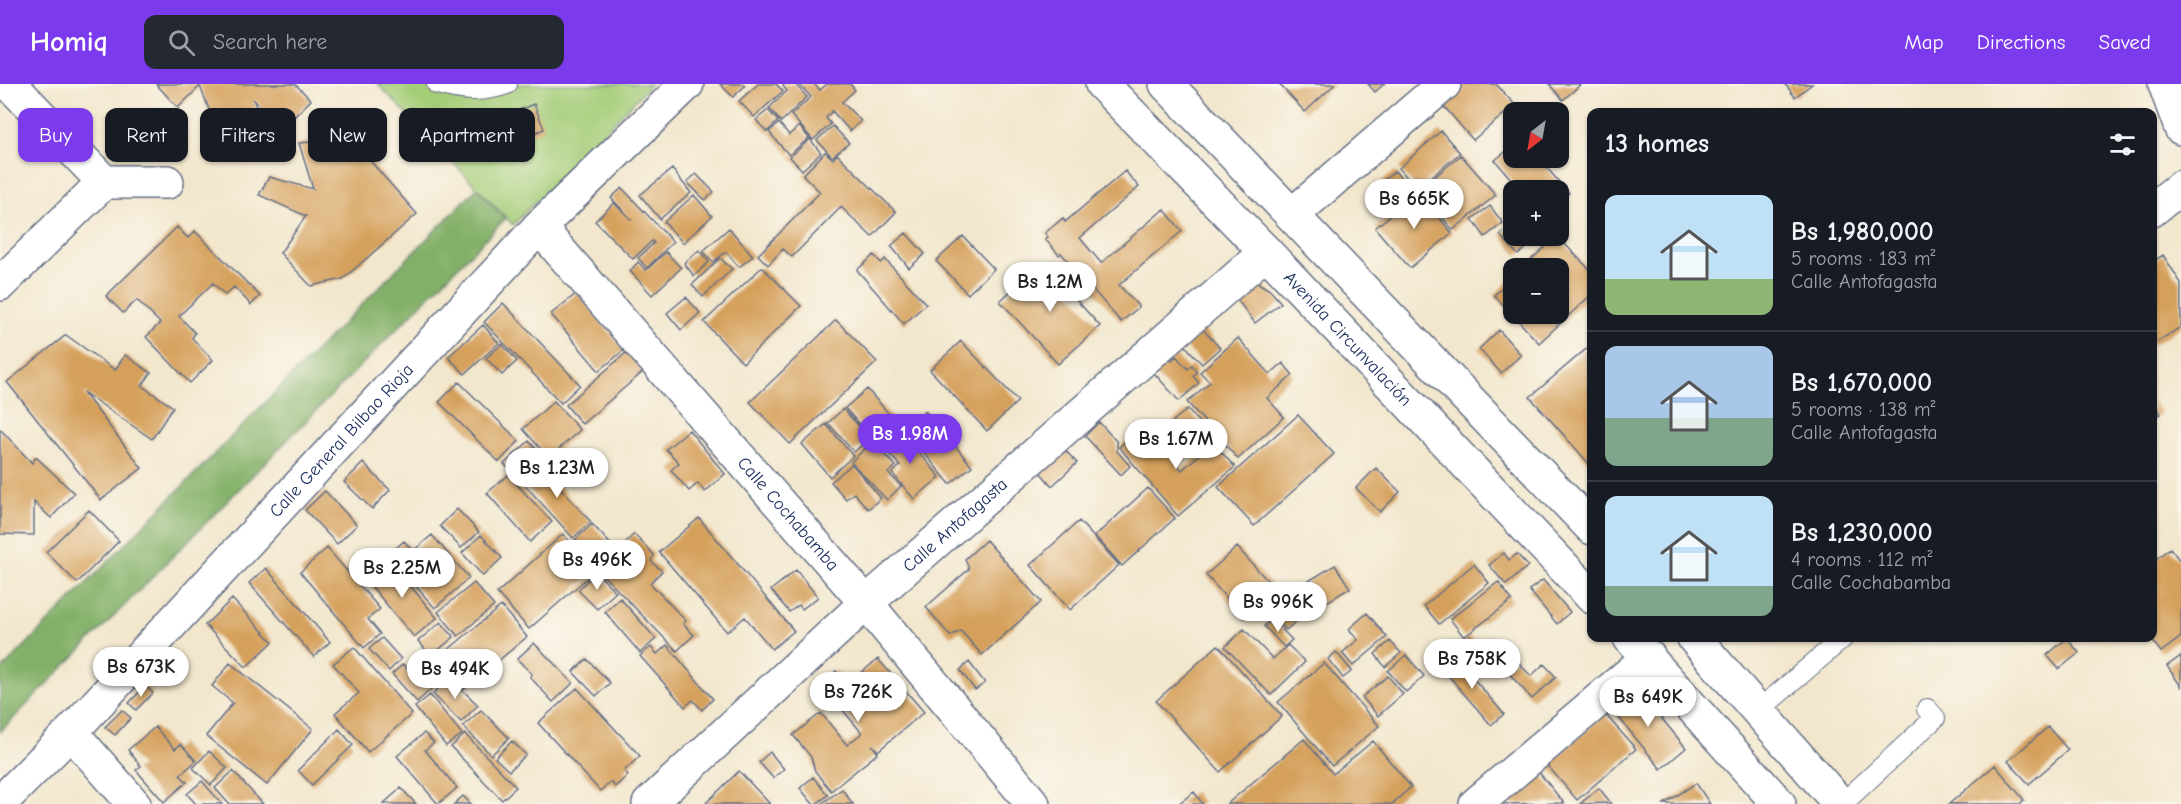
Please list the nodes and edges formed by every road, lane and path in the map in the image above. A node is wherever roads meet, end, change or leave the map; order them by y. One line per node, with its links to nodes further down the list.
1 (10, 84): 10 (street)
2 (437, 84): 3 (lane)
3 (507, 84)
4 (687, 84): 15 (street, Calle General Bilbao Rioja)
5 (1102, 84): 16 (street, Avenida Circunvalación)
6 (1166, 84): 14 (street)
7 (1443, 84): 14 (street)
8 (2165, 84): 9 (street)
9 (2181, 128)
10 (104, 182): 11 (street); 17 (street)
11 (168, 182)
12 (2181, 187): 13 (street)
13 (2157, 206)
14 (1292, 214): 18 (street)
15 (539, 227): 20 (street, Calle Cochabamba); 26 (street, Calle General Bilbao Rioja)
16 (1266, 252): 19 (street, Avenida Circunvalación); 20 (street, Calle Antofagasta)
17 (0, 284)
18 (1587, 523)
19 (1587, 592)
20 (866, 603): 29 (street, Calle Antofagasta); 30 (street, Calle Cochabamba)
21 (1698, 642): 25 (street)
22 (1837, 642): 25 (lane)
23 (1639, 647): 31 (street); 32 (street)
24 (1927, 709): 33 (lane)
25 (1758, 711): 33 (street)
26 (71, 732): 27 (street, Calle General Bilbao Rioja); 28 (street)
27 (0, 803)
28 (134, 804)
29 (649, 804)
30 (1033, 804)
31 (1476, 804)
32 (1779, 804)
33 (1841, 804)

